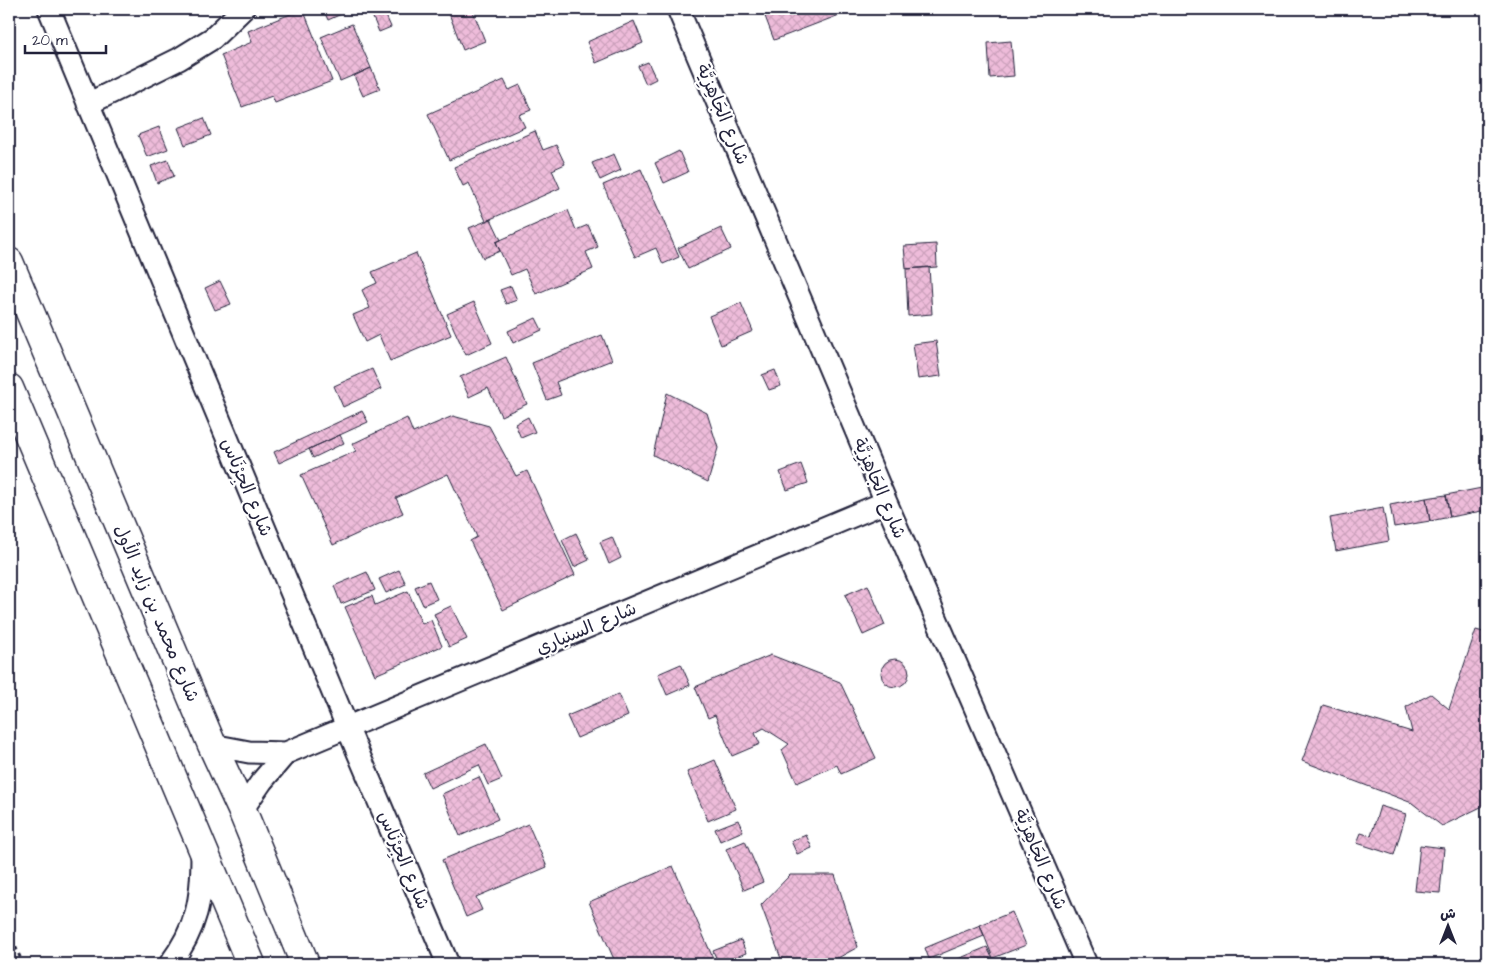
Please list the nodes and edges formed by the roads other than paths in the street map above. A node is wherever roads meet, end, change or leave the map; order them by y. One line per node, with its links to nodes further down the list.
1 (49, 9): 4 (street, شارع الجِرْنَاس)
2 (244, 9): 4 (street)
3 (678, 9): 7 (street, شارع الجَاهِزِيَّة)
4 (88, 104): 8 (street, شارع الجِرْنَاس)
5 (9, 262): 9 (main road, شارع محمد بن زايد الأول)
6 (9, 388): 12 (main road)
7 (886, 502): 8 (street, شارع السنياري); 17 (street, شارع الجَاهِزِيَّة)
8 (348, 729): 10 (street, شارع السنياري); 16 (street, شارع الجِرْنَاس)
9 (212, 745): 10 (street, شارع السنياري); 11 (main road, شارع محمد بن زايد الأول)
10 (286, 753): 11 (street, شارع السنياري)
11 (242, 810): 15 (main road, شارع محمد بن زايد الأول)
12 (202, 847): 13 (street); 14 (main road)
13 (170, 964)
14 (251, 964)
15 (305, 964)
16 (448, 964)
17 (1086, 964)

